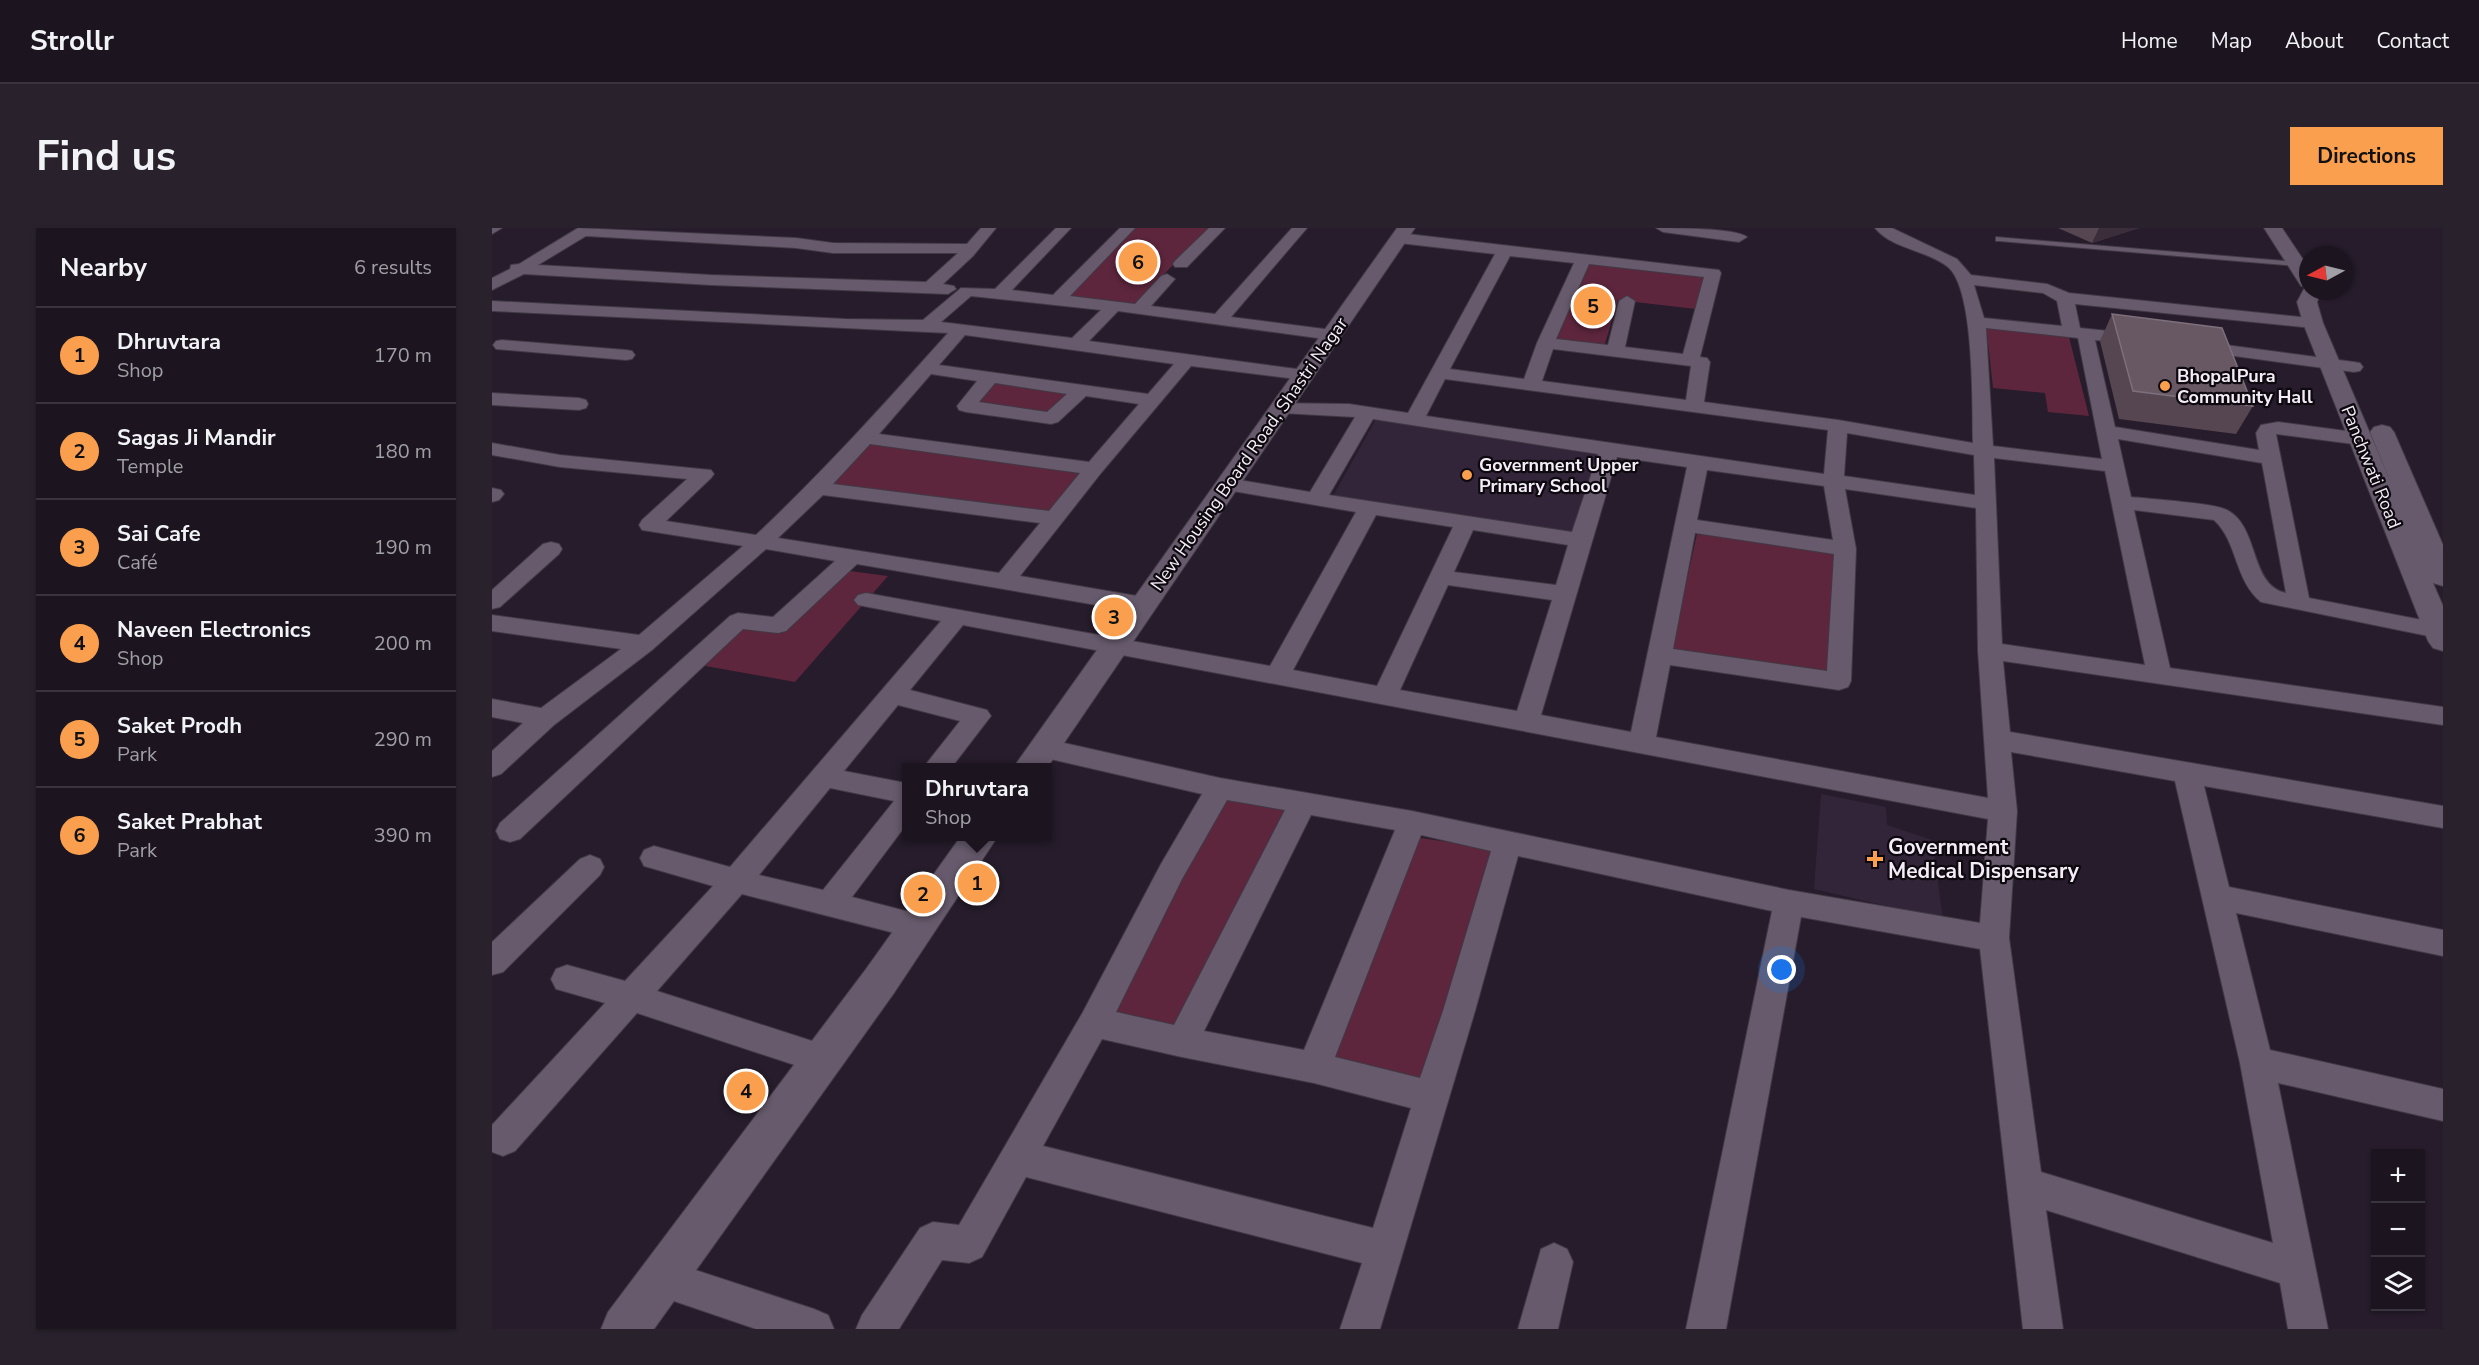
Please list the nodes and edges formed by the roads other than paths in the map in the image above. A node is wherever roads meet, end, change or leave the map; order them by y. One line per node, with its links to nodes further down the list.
1 (989, 228): 18 (street)
2 (1064, 228): 34 (street)
3 (1128, 228): 36 (street)
4 (1218, 228): 22 (street)
5 (1300, 228): 45 (street)
6 (1662, 228): 9 (street)
7 (1882, 228): 28 (street)
8 (2273, 228): 23 (street)
9 (1684, 229): 14 (street)
10 (586, 230): 16 (street); 26 (street)
11 (1403, 233): 20 (street); 51 (street, New Housing Board Road, Shastri Nagar)
12 (845, 235): 17 (street)
13 (917, 235): 19 (street)
14 (1740, 237)
15 (2000, 239): 23 (lane)
16 (814, 246): 17 (street); 30 (street)
17 (833, 249): 19 (street)
18 (971, 249): 19 (street); 32 (street)
19 (904, 250)
20 (1505, 251): 21 (street); 64 (street)
21 (1583, 260): 54 (street); 60 (street)
22 (1181, 264)
23 (2297, 264): 25 (street)
24 (492, 267): 26 (street)
25 (2299, 267)
26 (520, 268): 29 (street); 31 (street)
27 (1167, 279): 43 (street)
28 (1964, 279): 35 (street); 46 (street)
29 (711, 280): 30 (street); 44 (street)
30 (771, 282): 32 (street)
31 (492, 285)
32 (930, 287): 33 (street)
33 (968, 291): 34 (street); 48 (street)
34 (999, 294): 36 (street)
35 (2065, 298): 47 (street); 50 (street)
36 (1057, 300): 41 (street)
37 (2308, 300): 47 (street, Panchwati Road)
38 (2323, 300): 62 (street, Panchwati Road)
39 (1627, 302): 57 (street)
40 (492, 306): 42 (street)
41 (1114, 306): 43 (street); 53 (street)
42 (557, 309): 44 (street); 56 (street)
43 (1139, 309): 45 (street)
44 (662, 314): 48 (street)
45 (1219, 320): 51 (street)
46 (1977, 322): 50 (street); 82 (street)
47 (2313, 322): 61 (street, Panchwati Road)
48 (927, 325): 49 (street)
49 (961, 329): 53 (street); 63 (street)
50 (2079, 332): 52 (street); 77 (street)
51 (1332, 335): 65 (street, New Housing Board Road, Shastri Nagar)
52 (2155, 341)
53 (1076, 344): 59 (street)
54 (1546, 344): 57 (street); 67 (street)
55 (2178, 344): 61 (street)
56 (497, 348): 58 (street)
57 (1615, 351): 60 (street)
58 (626, 355)
59 (1187, 360): 65 (street); 70 (street)
60 (1690, 361): 73 (street)
61 (2330, 364): 62 (street); 79 (street, Panchwati Road)
62 (2354, 367): 103 (street, Panchwati Road)
63 (926, 368): 66 (street); 78 (street)
64 (1439, 373): 67 (street); 75 (street)
65 (1304, 375): 72 (street, New Housing Board Road, Shastri Nagar)
66 (990, 377): 68 (street); 68 (street)
67 (1531, 385): 73 (street)
68 (1082, 390): 70 (street)
69 (492, 399): 71 (street)
70 (1151, 400): 86 (street)
71 (579, 404)
72 (1281, 407): 74 (street); 88 (street, New Housing Board Road, Shastri Nagar)
73 (1694, 407): 76 (street)
74 (1367, 412): 75 (street); 90 (street)
75 (1414, 420): 81 (street)
76 (1838, 426): 82 (street); 87 (street)
77 (2106, 431): 83 (street); 85 (street)
78 (865, 438): 86 (street); 89 (street)
79 (2361, 439): 83 (street); 112 (street, Panchwati Road)
80 (492, 449): 98 (street)
81 (1609, 450): 84 (street); 97 (street)
82 (1984, 451): 85 (street); 92 (street)
83 (2270, 458): 108 (street)
84 (1698, 462): 87 (street); 96 (street)
85 (2114, 466): 91 (street)
86 (1094, 469): 94 (street)
87 (1833, 481): 92 (street); 100 (street)
88 (1227, 484): 90 (street); 109 (street, New Housing Board Road, Shastri Nagar)
89 (818, 488): 94 (street); 98 (street)
90 (1316, 499): 93 (street)
91 (2122, 502): 108 (street); 117 (street)
92 (1986, 503): 115 (street)
93 (1369, 508): 95 (street); 118 (street)
94 (1053, 518): 104 (street)
95 (1466, 523): 97 (street); 102 (street)
96 (1686, 525): 100 (street); 116 (street)
97 (1580, 540): 105 (street)
98 (761, 542): 101 (street); 113 (street)
99 (551, 549): 107 (street)
100 (1845, 549): 116 (street)
101 (852, 557): 104 (street); 139 (street)
102 (1440, 577): 105 (street); 120 (street)
103 (2443, 577)
104 (1006, 579): 109 (street)
105 (1565, 594): 124 (street)
106 (866, 600): 110 (street)
107 (492, 602)
108 (2299, 604): 112 (street)
109 (1143, 605): 114 (street, New Housing Board Road, Shastri Nagar)
110 (958, 616): 114 (street); 119 (street)
111 (492, 623): 113 (street)
112 (2441, 636)
113 (644, 644): 123 (street)
114 (1116, 644): 118 (street); 127 (street, New Housing Board Road, Shastri Nagar)
115 (1990, 651): 117 (street); 125 (street)
116 (1659, 655): 126 (street)
117 (2159, 675): 122 (street)
118 (1277, 676): 120 (street)
119 (891, 694): 128 (street); 131 (street)
120 (1384, 696): 124 (street)
121 (492, 708): 123 (street)
122 (2443, 716)
123 (545, 718): 129 (street)
124 (1526, 722): 126 (street)
125 (1998, 740): 130 (street); 136 (street)
126 (1642, 743): 136 (street)
127 (1036, 758): 132 (street)
128 (940, 763)
129 (492, 767)
130 (2187, 773): 137 (street); 145 (street)
131 (825, 777): 133 (street); 144 (street)
132 (1220, 788): 134 (street); 154 (street)
133 (902, 792)
134 (1303, 803): 138 (street); 155 (street)
135 (902, 810): 147 (street)
136 (2004, 811): 149 (street)
137 (2443, 817)
138 (1412, 822): 141 (street); 158 (street)
139 (510, 831)
140 (978, 841): 148 (street)
141 (1507, 843): 146 (street); 159 (street)
142 (654, 858): 144 (street)
143 (590, 867): 151 (street)
144 (736, 881): 147 (street); 153 (street)
145 (2217, 897): 150 (street); 157 (street)
146 (1789, 902): 149 (street); 173 (street)
147 (830, 904): 148 (street)
148 (918, 926): 156 (street)
149 (1994, 939): 163 (street)
150 (2443, 943)
151 (492, 962)
152 (567, 979): 153 (street)
153 (633, 997): 156 (street); 161 (street)
154 (1094, 1022): 155 (street); 162 (street)
155 (1182, 1042): 158 (street)
156 (822, 1059): 167 (street)
157 (2257, 1063): 160 (street); 166 (street)
158 (1314, 1067): 159 (street)
159 (1431, 1097): 164 (street)
160 (2443, 1106)
161 (503, 1139)
162 (1017, 1157): 164 (street); 170 (street)
163 (2025, 1185): 166 (street); 174 (street)
164 (1384, 1250): 171 (street)
165 (1554, 1262): 172 (street)
166 (2296, 1269): 175 (street)
167 (662, 1278): 168 (street); 169 (street)
168 (626, 1329)
169 (814, 1329)
170 (876, 1329)
171 (1360, 1329)
172 (1538, 1329)
173 (1706, 1329)
174 (2043, 1329)
175 (2308, 1329)

